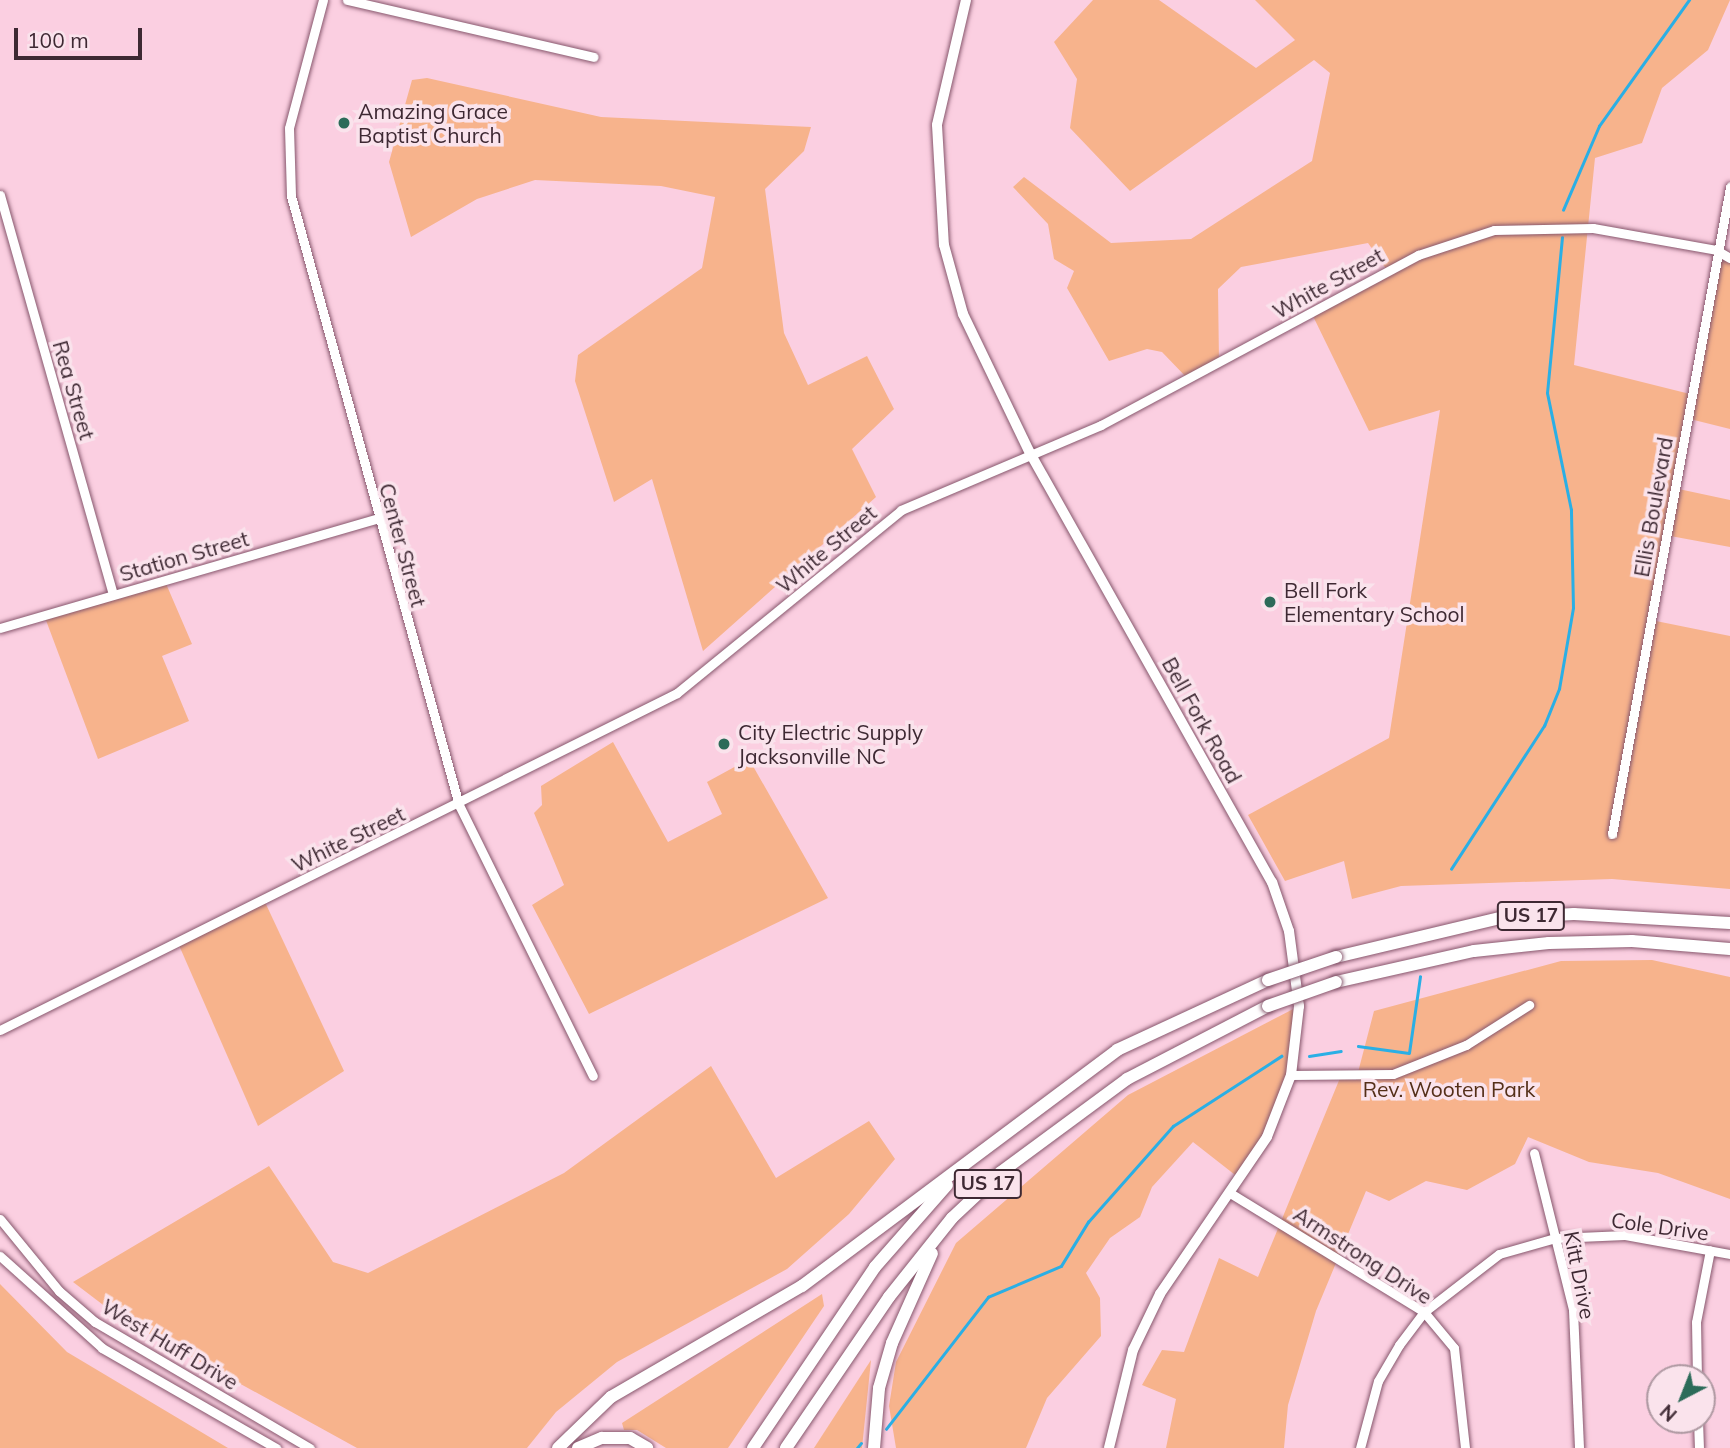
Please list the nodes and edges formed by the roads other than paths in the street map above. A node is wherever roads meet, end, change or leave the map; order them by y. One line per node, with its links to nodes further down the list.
1 (323, 0): 10 (street, Center Street)
2 (347, 0): 4 (street)
3 (966, 0): 9 (main road, Bell Fork Road)
4 (594, 57)
5 (1730, 187): 7 (street, Ellis Boulevard)
6 (0, 195): 11 (street, Rea Street)
7 (1716, 250): 8 (street, White Street); 9 (street, White Street); 14 (street, Ellis Boulevard)
8 (1730, 258)
9 (1030, 453): 13 (street, White Street); 19 (main road, Bell Fork Road)
10 (378, 518): 11 (street, Station Street); 13 (street, Center Street)
11 (113, 594): 12 (street, Station Street)
12 (0, 628)
13 (458, 805): 18 (street, White Street); 20 (street, Center Street)
14 (1612, 834)
15 (1730, 923): 22 (highway, US 17, bridge)
16 (1730, 949): 24 (highway, US 17, bridge)
17 (1528, 1005): 19 (street)
18 (0, 1030)
19 (1291, 1075): 23 (main road, Bell Fork Road)
20 (593, 1076)
21 (1534, 1153): 26 (street, Kitt Drive)
22 (972, 1160): 34 (highway); 37 (highway, US 17)
23 (1230, 1193): 30 (street, Armstrong Drive); 40 (main road, Bell Fork Road)
24 (952, 1218): 38 (highway, US 17); 39 (highway)
25 (0, 1219): 33 (street, West Huff Drive)
26 (1555, 1238): 27 (street, Cole Drive); 30 (street, Cole Drive); 43 (street, Kitt Drive)
27 (1710, 1250): 28 (street, Cole Drive); 31 (street)
28 (1730, 1254)
29 (0, 1256): 32 (street, West Huff Drive)
30 (1423, 1312): 41 (street, Cole Drive); 42 (street, Armstrong Drive)
31 (1697, 1364)
32 (276, 1448)
33 (310, 1448)
34 (558, 1448)
35 (578, 1448): 36 (highway)
36 (647, 1448)
37 (753, 1448)
38 (786, 1448)
39 (874, 1448)
40 (1109, 1448)
41 (1360, 1448)
42 (1465, 1448)
43 (1579, 1448)

